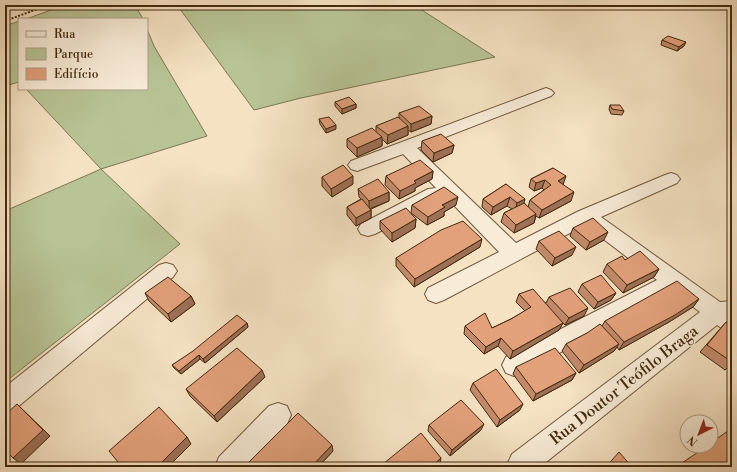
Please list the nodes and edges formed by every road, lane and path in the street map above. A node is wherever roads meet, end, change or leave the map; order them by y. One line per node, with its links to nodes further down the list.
1 (48, 5): 2 (path)
2 (5, 21)
3 (546, 93): 4 (street)
4 (406, 147): 5 (street); 7 (street)
5 (356, 165)
6 (670, 179): 8 (street)
7 (447, 188): 9 (street); 10 (street)
8 (586, 216): 10 (street); 12 (street)
9 (368, 229)
10 (514, 254): 13 (street)
11 (166, 271): 16 (street)
12 (674, 281): 14 (street); 15 (street)
13 (436, 294)
14 (727, 315): 19 (street, Rua Doutor Teófilo Braga)
15 (514, 365)
16 (5, 402)
17 (278, 415): 18 (street)
18 (229, 467)
19 (520, 467)

